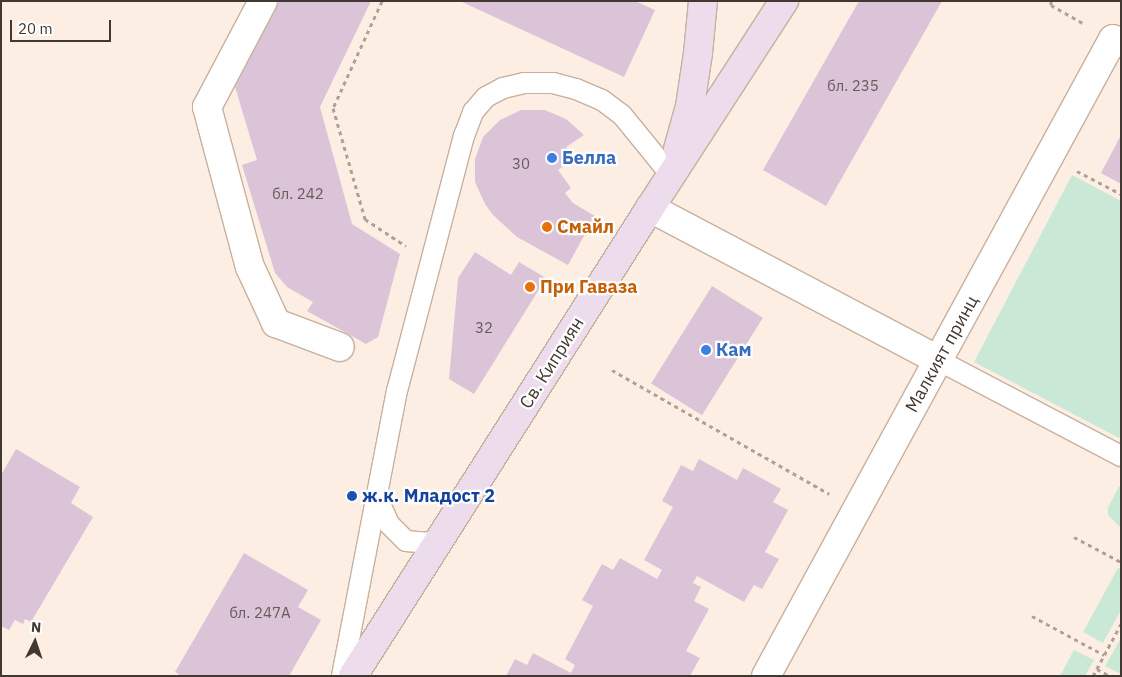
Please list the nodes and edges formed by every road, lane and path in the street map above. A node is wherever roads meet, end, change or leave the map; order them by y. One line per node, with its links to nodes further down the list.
1 (263, 1): 12 (street)
2 (382, 1): 11 (path)
3 (703, 1): 8 (street)
4 (784, 1): 8 (street, Св. Киприян)
5 (1051, 1): 6 (path)
6 (1117, 41): 13 (street, Малкият принц)
7 (1074, 170): 9 (path)
8 (671, 174): 10 (street, Св. Киприян); 16 (lane)
9 (1121, 194)
10 (650, 208): 13 (street); 19 (street, Св. Киприян)
11 (412, 250)
12 (340, 347)
13 (938, 360): 15 (lane); 27 (street, Малкият принц)
14 (612, 370): 17 (path)
15 (1121, 456)
16 (377, 497): 19 (lane); 25 (lane)
17 (834, 497)
18 (1074, 537): 20 (path)
19 (441, 538): 26 (street, Св. Киприян)
20 (1121, 562)
21 (1032, 616): 23 (path)
22 (1121, 624): 23 (path)
23 (1104, 654): 24 (path)
24 (1097, 669): 28 (path); 29 (path)
25 (342, 676)
26 (354, 676)
27 (766, 676)
28 (1093, 676)
29 (1110, 676)

